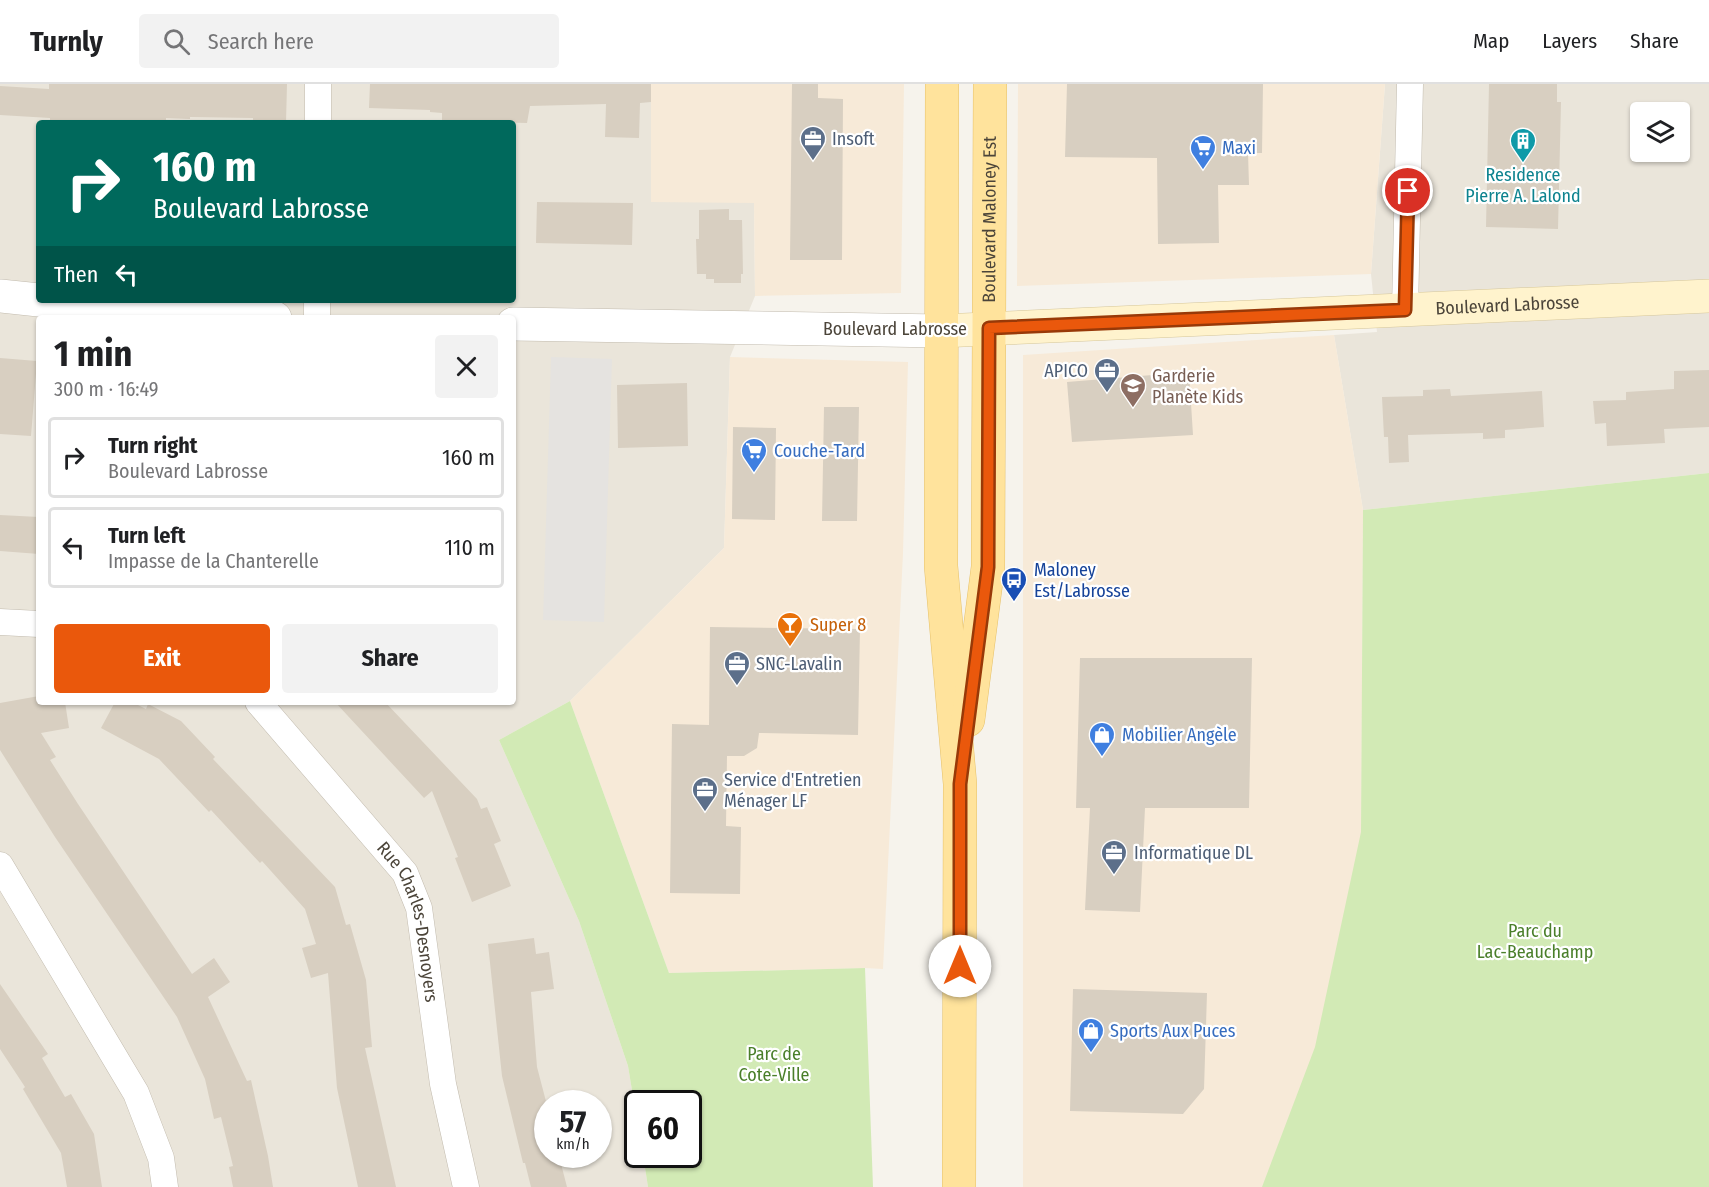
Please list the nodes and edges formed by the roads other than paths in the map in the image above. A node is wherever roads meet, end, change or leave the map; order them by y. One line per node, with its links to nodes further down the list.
1 (318, 84): 5 (street)
2 (942, 84): 14 (main road, Boulevard Maloney Est)
3 (990, 84): 13 (main road, Boulevard Maloney Est)
4 (1410, 84): 10 (street)
5 (318, 120)
6 (0, 296): 8 (street)
7 (1709, 296): 10 (main road, Boulevard Labrosse)
8 (36, 300)
9 (71, 303): 11 (street)
10 (1405, 310): 13 (main road, Boulevard Labrosse)
11 (197, 315)
12 (516, 324): 14 (street, Boulevard Labrosse)
13 (989, 328): 14 (main road, Boulevard Labrosse); 18 (main road, Boulevard Maloney Est)
14 (940, 331): 18 (main road, Boulevard Maloney Est)
15 (0, 622): 16 (street)
16 (36, 624)
17 (261, 705): 21 (street, Rue Charles-Desnoyers)
18 (960, 784): 22 (main road, Boulevard Maloney Est)
19 (0, 865): 20 (street)
20 (165, 1187)
21 (466, 1187)
22 (959, 1187)

